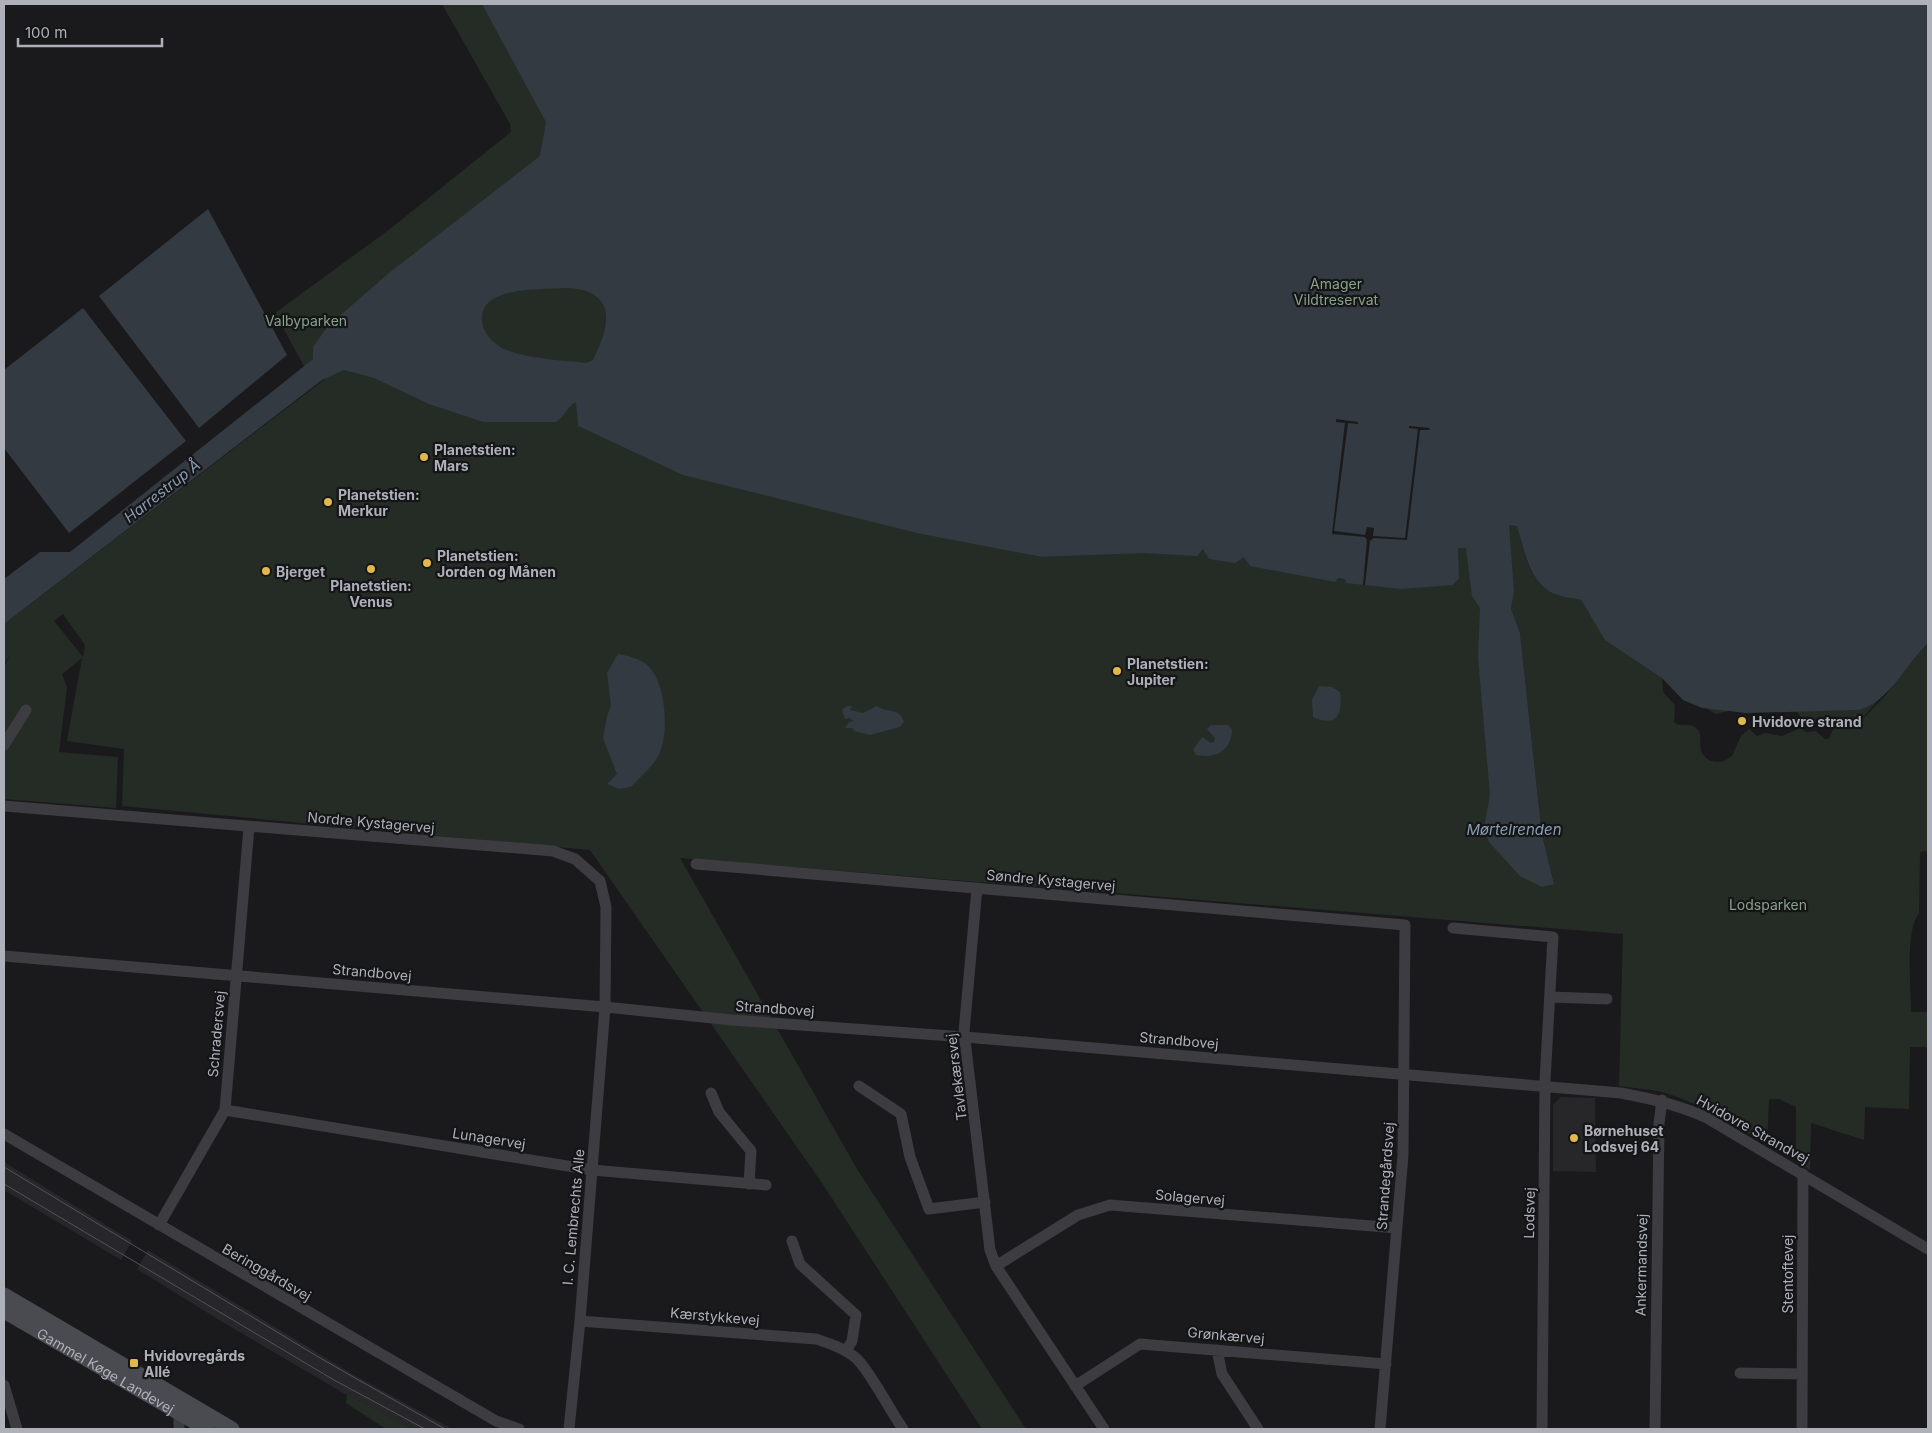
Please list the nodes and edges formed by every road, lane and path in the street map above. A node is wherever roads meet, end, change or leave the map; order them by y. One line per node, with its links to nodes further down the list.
1 (26, 710): 2 (street)
2 (4, 745)
3 (4, 806): 4 (street, Nordre Kystagervej)
4 (249, 827): 10 (street, Schradersvej); 13 (street, Nordre Kystagervej)
5 (696, 864): 6 (street, Søndre Kystagervej)
6 (977, 888): 7 (street, Søndre Kystagervej); 14 (street, Tavlekærsvej)
7 (1404, 925): 15 (street, Strandegårdsvej)
8 (1453, 928): 11 (street, Lodsvej)
9 (4, 956): 10 (street, Strandbovej)
10 (236, 976): 13 (street, Strandbovej); 20 (street, Schradersvej)
11 (1550, 997): 12 (street); 17 (street, Lodsvej)
12 (1607, 999)
13 (605, 1007): 14 (street, Strandbovej); 22 (street, I. C. Lembrechts Alle)
14 (965, 1037): 15 (street, Strandbovej); 26 (street, Tavlekærsvej)
15 (1404, 1074): 17 (street, Strandbovej); 28 (street, Strandegårdsvej)
16 (859, 1086): 26 (street)
17 (1545, 1087): 19 (street, Hvidovre Strandvej); 53 (street, Lodsvej)
18 (711, 1093): 24 (street)
19 (1662, 1100): 23 (street, Hvidovre Strandvej); 54 (street, Ankermandsvej)
20 (226, 1110): 22 (street, Lunagervej); 27 (street, Schradersvej)
21 (4, 1134): 27 (street, Beringgårdsvej)
22 (592, 1170): 24 (street, Lunagervej); 34 (street, I. C. Lembrechts Alle)
23 (1803, 1174): 30 (street, Hvidovre Strandvej); 39 (street, Stentoftevej)
24 (749, 1184): 25 (street, Lunagervej)
25 (766, 1185)
26 (985, 1202): 31 (street, Tavlekærsvej)
27 (159, 1225): 47 (street, Beringgårdsvej)
28 (1397, 1228): 31 (street, Solagervej); 37 (street, Strandegårdsvej)
29 (792, 1241): 36 (street)
30 (1928, 1248)
31 (996, 1266): 41 (street, Tavlekærsvej)
32 (4, 1295): 46 (main road, Gammel Køge Landevej)
33 (4, 1312): 42 (main road, Gammel Køge Landevej)
34 (580, 1321): 36 (street, Kærstykkevej); 48 (street, I. C. Lembrechts Alle)
35 (1217, 1350): 37 (street, Grønkærvej); 41 (street, Grønkærvej); 51 (street)
36 (846, 1351): 49 (street, Kærstykkevej)
37 (1386, 1364): 52 (street, Strandegårdsvej)
38 (1740, 1373): 39 (street)
39 (1802, 1374): 55 (street, Stentoftevej)
40 (4, 1385): 44 (street)
41 (1075, 1386): 50 (street, Tavlekærsvej)
42 (179, 1412): 43 (main road, Gammel Køge Landevej); 45 (street)
43 (203, 1428)
44 (17, 1429)
45 (179, 1429)
46 (232, 1429)
47 (519, 1429)
48 (568, 1429)
49 (902, 1429)
50 (1104, 1429)
51 (1258, 1429)
52 (1380, 1429)
53 (1542, 1429)
54 (1655, 1429)
55 (1802, 1429)

